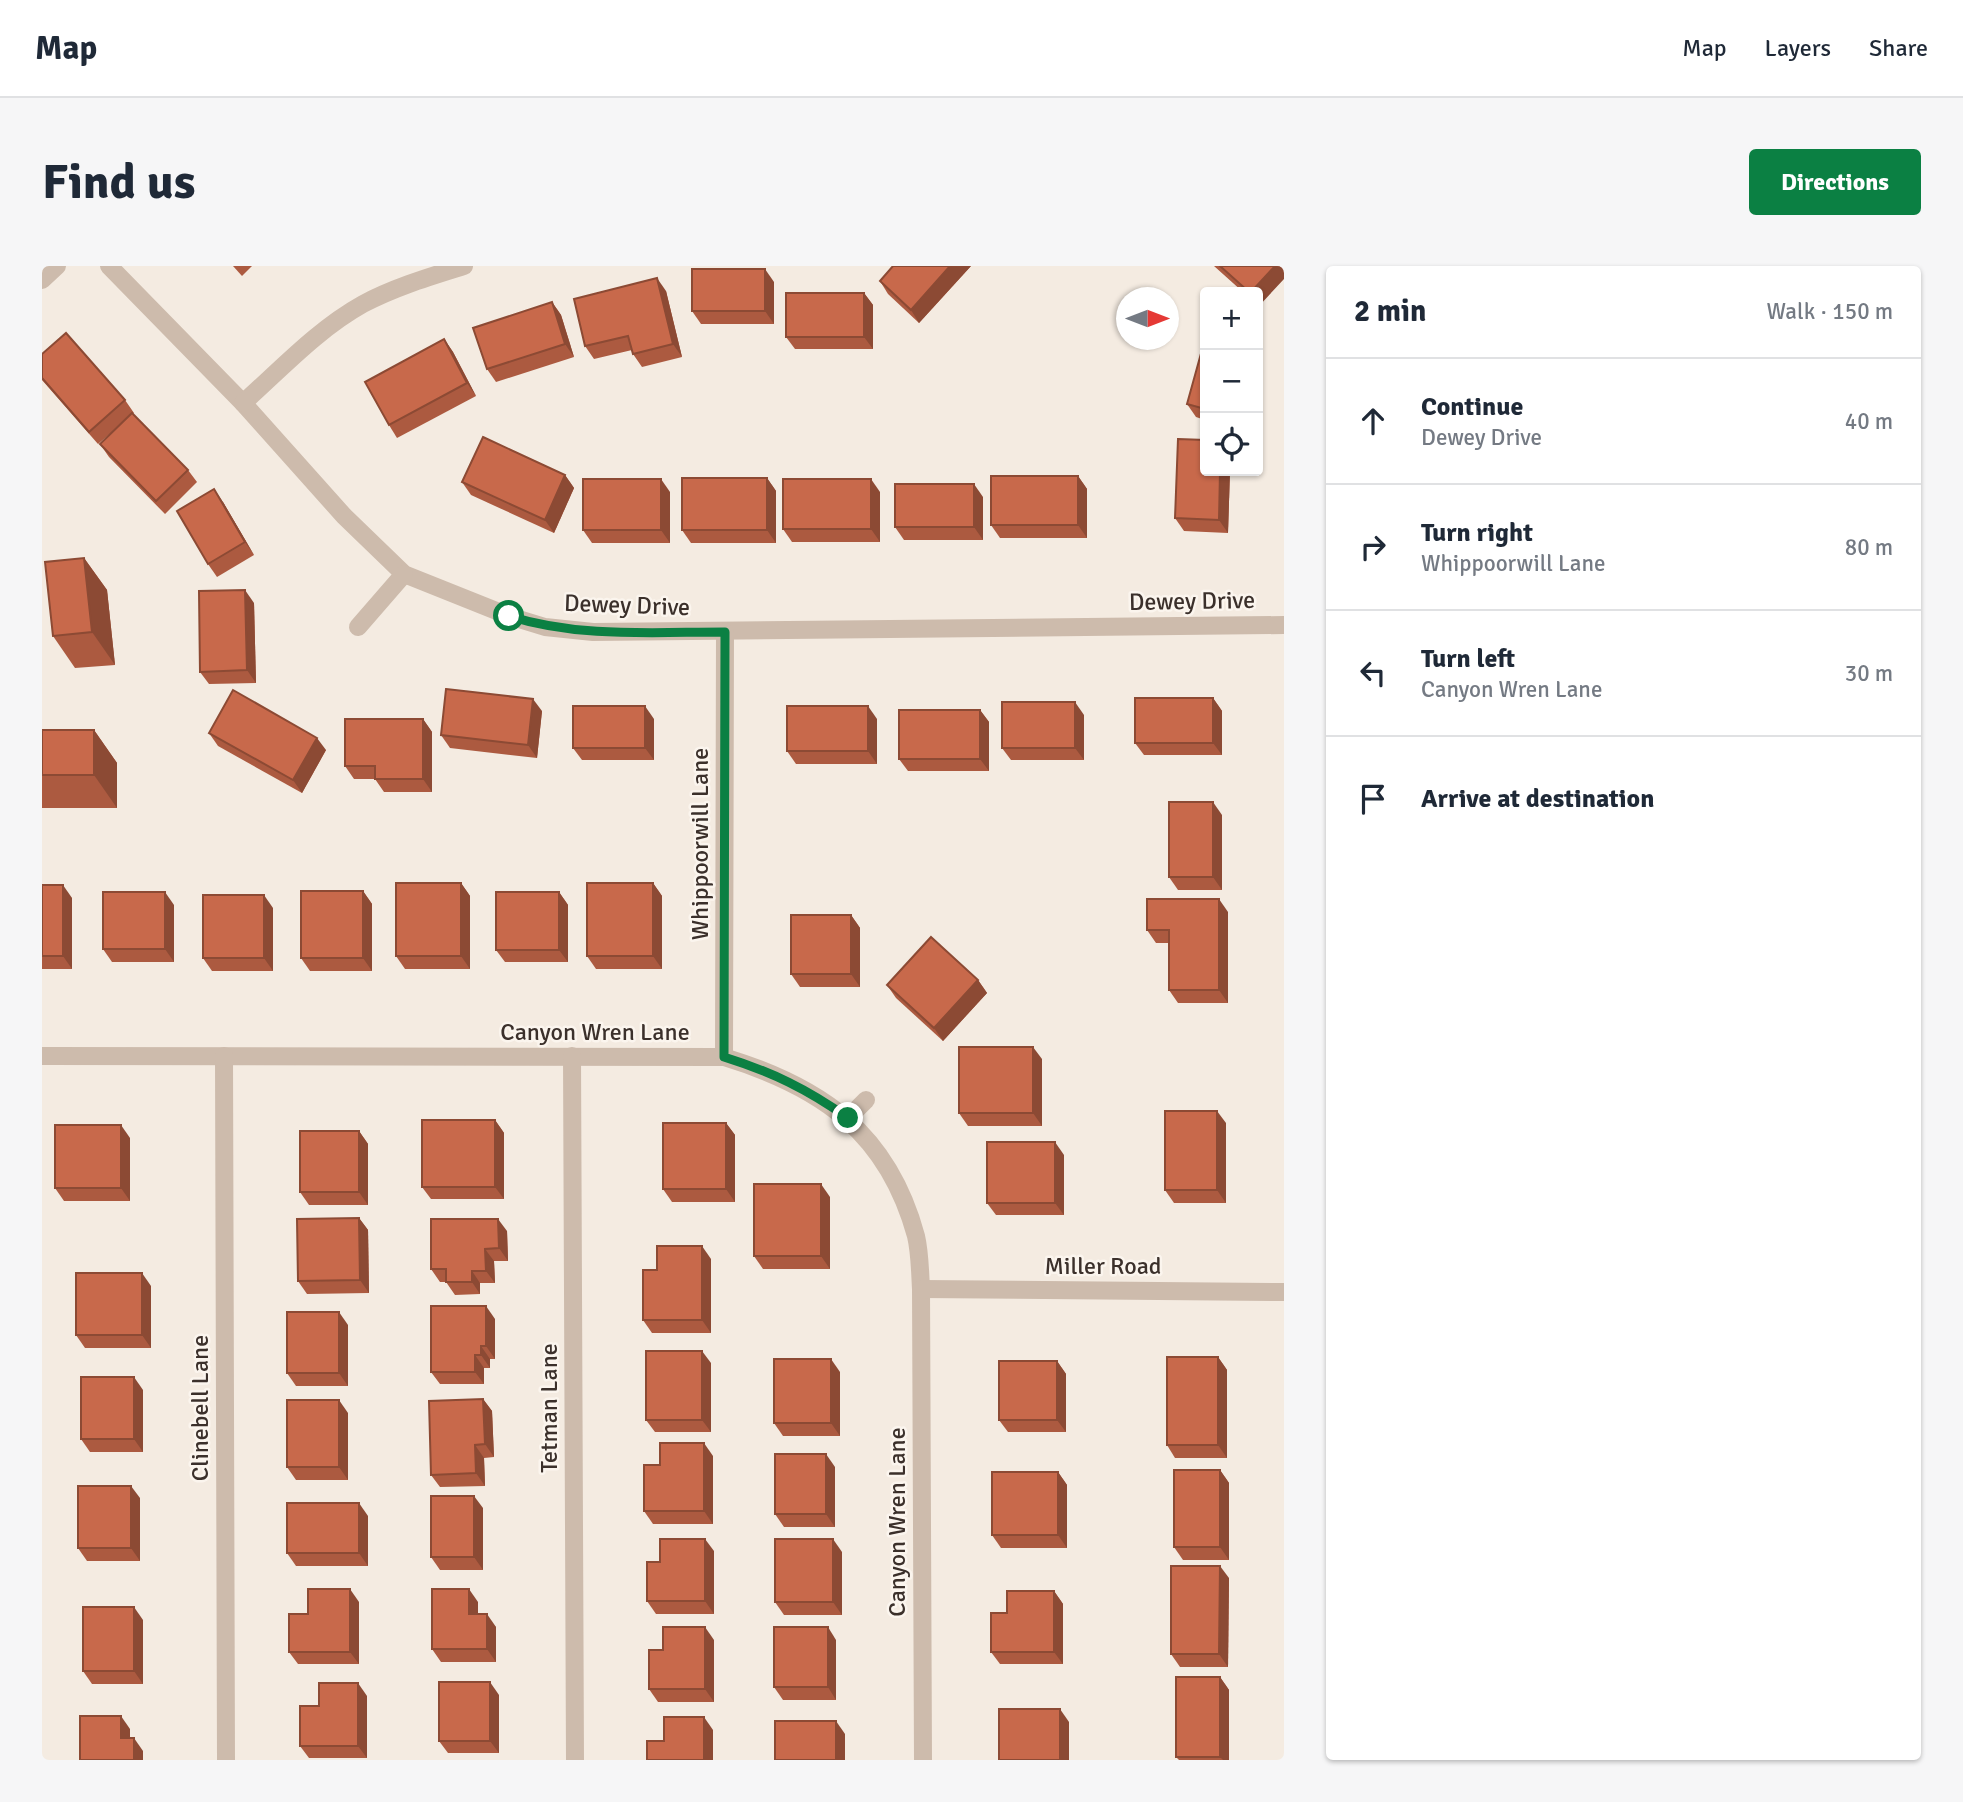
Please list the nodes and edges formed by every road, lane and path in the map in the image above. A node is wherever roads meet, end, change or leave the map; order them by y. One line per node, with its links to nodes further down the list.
1 (57, 266): 4 (street)
2 (109, 266): 5 (street, Dewey Drive)
3 (464, 266): 5 (street)
4 (42, 280)
5 (243, 403): 6 (street, Dewey Drive)
6 (404, 574): 8 (street); 9 (street, Dewey Drive)
7 (1284, 625): 9 (street, Dewey Drive)
8 (358, 627)
9 (725, 632): 13 (street, Whippoorwill Lane)
10 (42, 1056): 11 (street, Canyon Wren Lane)
11 (224, 1056): 12 (street, Canyon Wren Lane); 18 (street, Clinebell Lane)
12 (572, 1056): 13 (street, Canyon Wren Lane); 19 (street, Tetman Lane)
13 (724, 1057): 15 (street, Canyon Wren Lane)
14 (866, 1100): 15 (street)
15 (848, 1118): 16 (street, Canyon Wren Lane)
16 (921, 1289): 17 (street, Miller Road); 20 (street, Canyon Wren Lane)
17 (1284, 1292)
18 (226, 1760)
19 (575, 1760)
20 (923, 1760)

